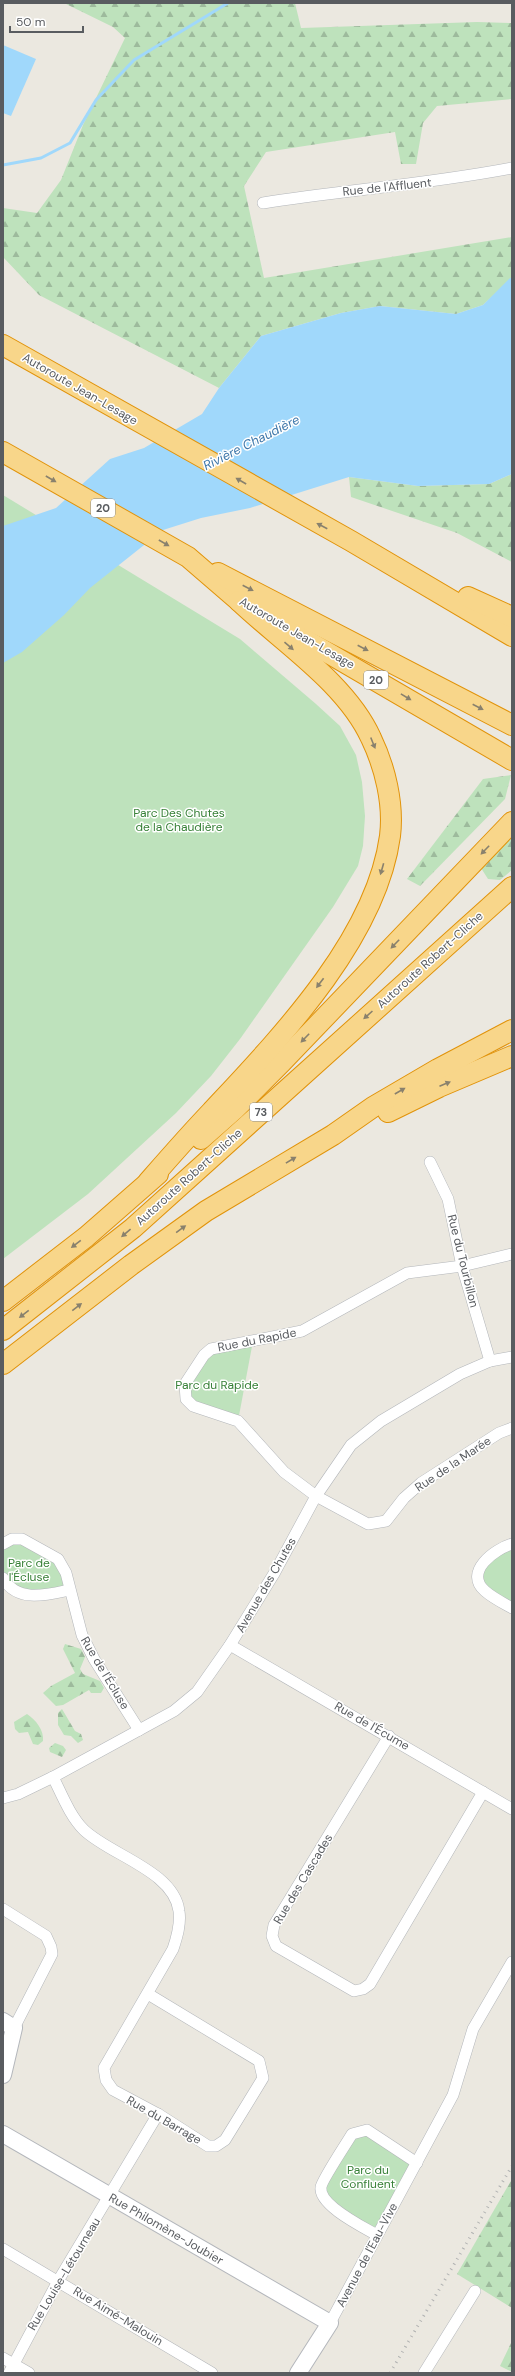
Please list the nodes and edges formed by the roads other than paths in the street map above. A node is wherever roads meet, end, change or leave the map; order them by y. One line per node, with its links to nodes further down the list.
1 (512, 168): 2 (street, Rue de l'Affluent)
2 (263, 203)
3 (3, 345): 5 (highway, Autoroute Jean-Lesage, one-way to 3)
4 (10, 456): 6 (highway, Autoroute Jean-Lesage / 20, one-way to 6)
5 (350, 541): 8 (highway); 9 (highway, Autoroute Jean-Lesage)
6 (188, 557): 7 (highway, Autoroute Jean-Lesage / 20); 10 (highway, one-way to 10)
7 (239, 600): 11 (highway, Autoroute Jean-Lesage / 20, one-way to 11); 18 (highway, one-way to 18)
8 (512, 617)
9 (512, 636)
10 (512, 725)
11 (512, 760)
12 (512, 822): 18 (highway, one-way to 18)
13 (512, 887): 22 (highway, Autoroute Robert-Cliche / 73, one-way to 22)
14 (512, 1030): 16 (highway, one-way to 14)
15 (512, 1056): 16 (highway, one-way to 15)
16 (333, 1135): 23 (highway, one-way to 16)
17 (430, 1162): 20 (street, Rue du Tourbillon)
18 (148, 1182): 21 (highway, one-way to 21)
19 (512, 1254): 20 (street, Rue du Rapide)
20 (462, 1266): 25 (street, Rue du Tourbillon); 29 (street, Rue du Rapide)
21 (3, 1301)
22 (3, 1330)
23 (36, 1339): 26 (highway); 27 (highway)
24 (512, 1357): 25 (street, Avenue des Chutes)
25 (490, 1361): 29 (street, Avenue des Chutes)
26 (3, 1364)
27 (3, 1371)
28 (512, 1428): 29 (street, Rue de la Marée)
29 (316, 1496): 35 (street, Avenue des Chutes)
30 (3, 1544): 33 (street, Rue de l'Écluse)
31 (512, 1544): 34 (street)
32 (3, 1578): 33 (street)
33 (69, 1590): 36 (street, Rue de l'Écluse)
34 (512, 1608)
35 (230, 1645): 36 (street, Avenue des Chutes); 37 (street, Rue de l'Écume)
36 (139, 1730): 38 (street, Avenue des Chutes)
37 (389, 1736): 39 (street, Rue de l'Écume); 39 (street, Rue des Cascades)
38 (53, 1778): 40 (street, Avenue des Chutes); 44 (street, Rue du Barrage)
39 (483, 1792): 41 (street, Rue de l'Écume)
40 (3, 1798)
41 (512, 1809)
42 (3, 1909): 45 (street)
43 (512, 1962): 49 (street, Avenue de l'Eau-Vive)
44 (148, 1994): 47 (street, Rue du Barrage); 47 (street, Rue du Barrage)
45 (8, 2024): 46 (street)
46 (3, 2075)
47 (158, 2114): 50 (street, Rue Louise-Létourneau)
48 (3, 2134): 50 (street, Rue Philomène-Joubier)
49 (417, 2163): 51 (street, Avenue de l'Eau-Vive); 51 (street)
50 (110, 2197): 53 (street, Rue Louise-Létourneau); 55 (street, Rue Philomène-Joubier)
51 (377, 2235): 55 (street, Avenue de l'Eau-Vive)
52 (3, 2249): 53 (street, Rue Aimé-Malouin)
53 (58, 2281): 56 (street, Rue Louise-Létourneau); 58 (street, Rue Aimé-Malouin)
54 (475, 2291): 60 (street)
55 (330, 2323): 59 (street, Avenue de l'Eau-Vive)
56 (8, 2365): 57 (street)
57 (29, 2373)
58 (212, 2373)
59 (298, 2373)
60 (424, 2373)

